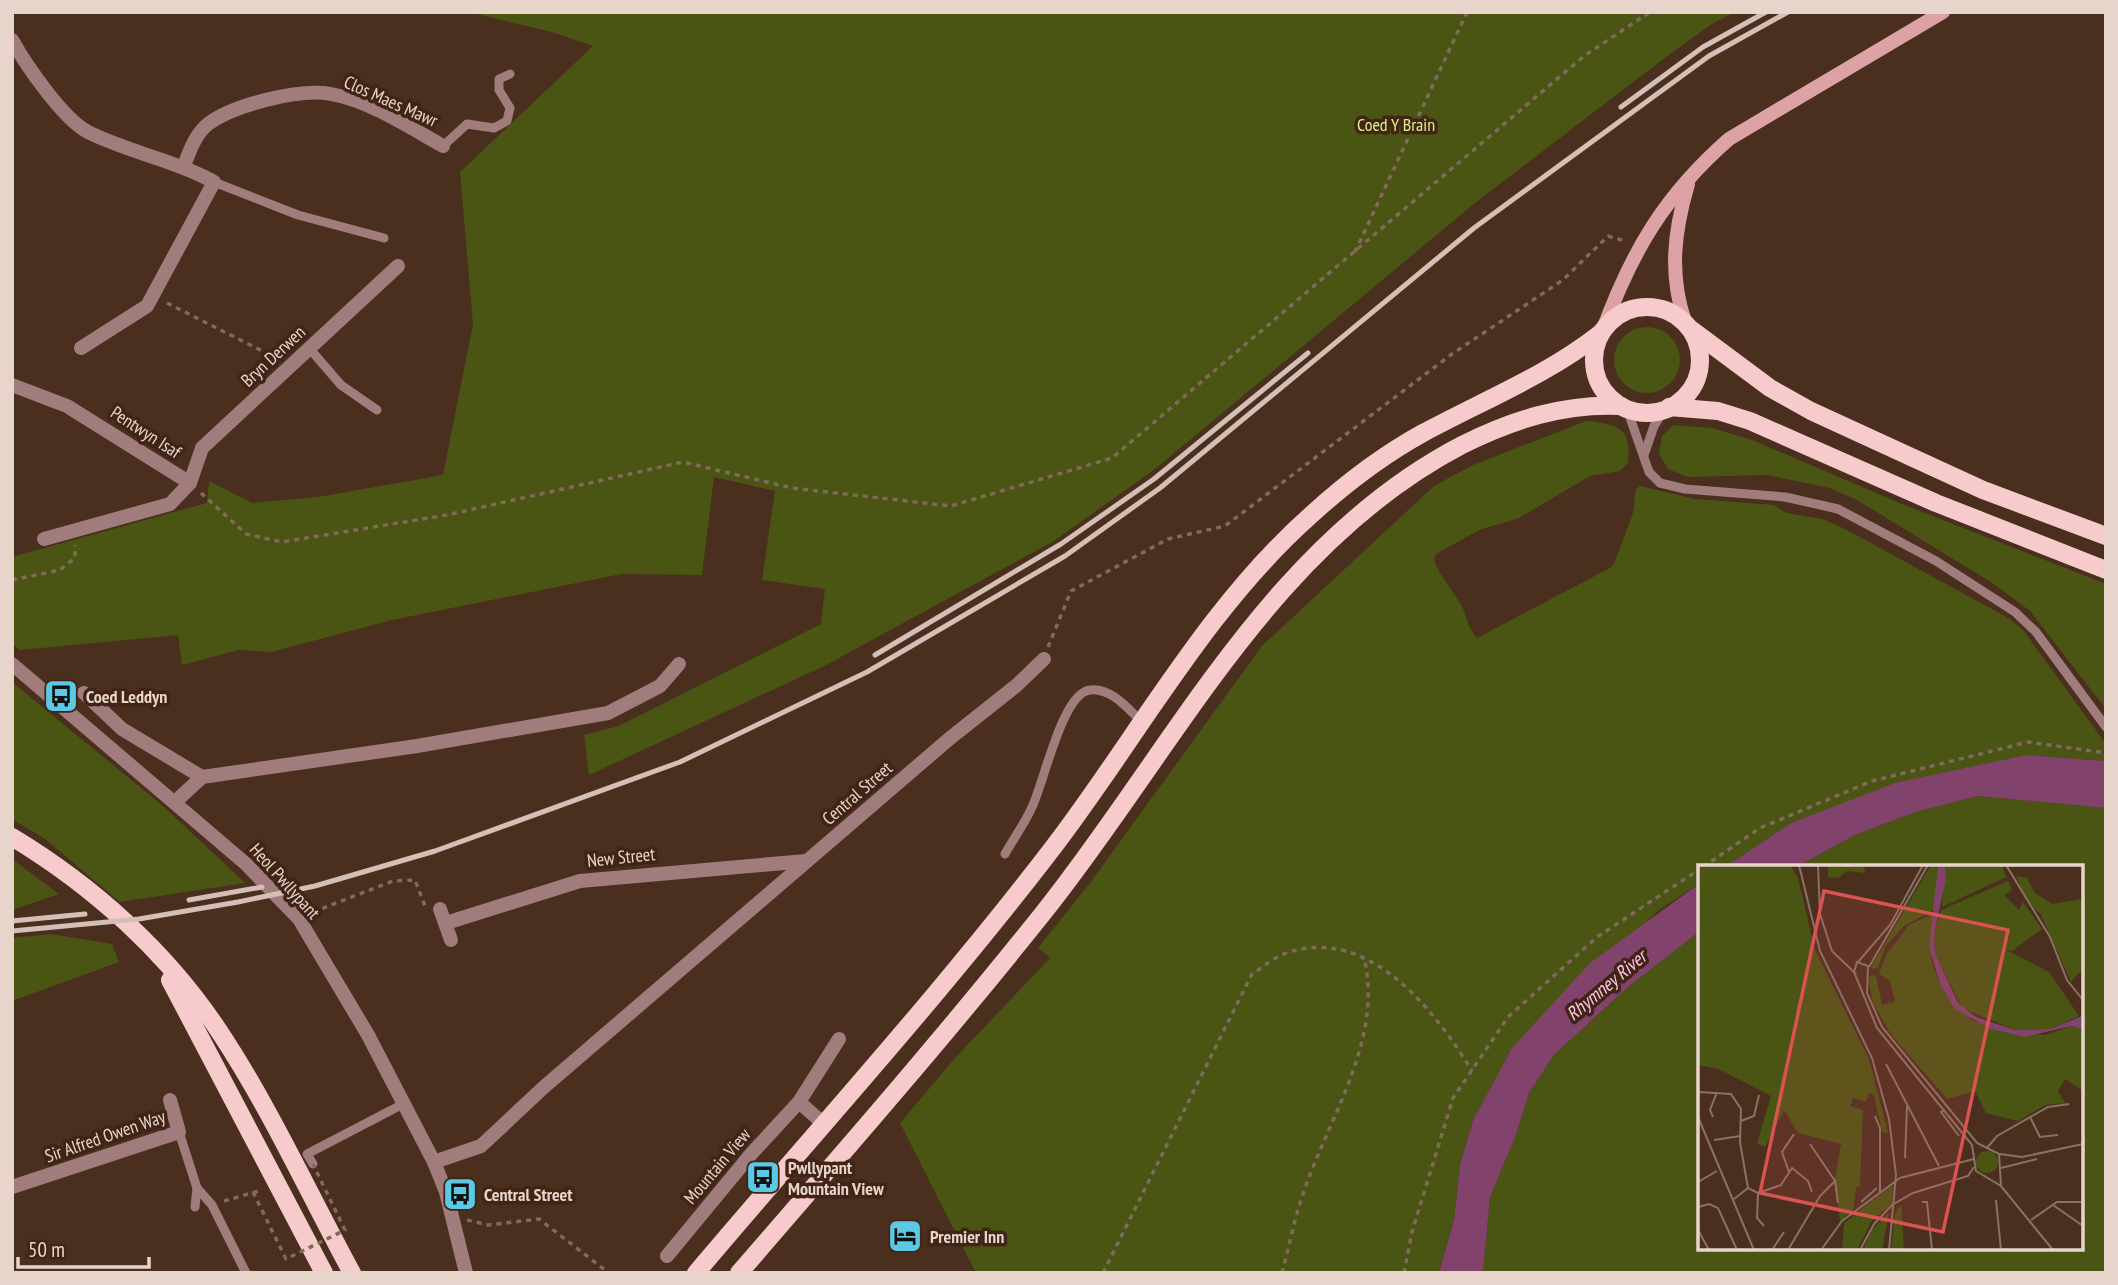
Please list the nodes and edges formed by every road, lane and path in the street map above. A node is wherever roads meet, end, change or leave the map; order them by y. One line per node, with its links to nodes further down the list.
1 (1467, 12): 12 (path)
2 (1650, 12): 12 (path)
3 (1943, 12): 8 (street)
4 (12, 40): 7 (street)
5 (510, 74): 6 (lane)
6 (443, 146): 7 (street, Clos Maes Mawr)
7 (184, 166): 9 (street)
8 (1689, 180): 11 (street); 15 (street)
9 (214, 182): 10 (lane); 17 (street)
10 (384, 238)
11 (1640, 245): 16 (street); 31 (path)
12 (1354, 254): 25 (path)
13 (398, 266): 18 (street, Bryn Derwen)
14 (169, 306): 19 (path)
15 (1689, 326): 16 (main road); 22 (main road); 27 (main road)
16 (1602, 332): 21 (main road); 35 (main road)
17 (81, 348)
18 (309, 348): 19 (street, Bryn Derwen); 23 (lane)
19 (291, 365): 25 (street, Bryn Derwen)
20 (12, 386): 25 (street, Pentwyn Isaf)
21 (1624, 408): 22 (main road); 24 (lane); 72 (main road)
22 (1667, 408): 24 (lane); 29 (main road)
23 (376, 410)
24 (1644, 457): 36 (lane)
25 (190, 483): 26 (street, Pentwyn Isaf)
26 (76, 532): 28 (street, Pentwyn Isaf); 30 (path)
27 (2106, 536)
28 (44, 539)
29 (2106, 570)
30 (12, 580)
31 (1044, 659): 42 (street, Central Street)
32 (12, 664): 39 (street, Heol Pwllypant)
33 (679, 664): 38 (street)
34 (84, 693): 38 (street)
35 (1143, 723): 41 (lane); 56 (main road)
36 (2106, 727)
37 (2106, 752): 43 (path)
38 (202, 777): 39 (street)
39 (175, 802): 55 (street, Heol Pwllypant)
40 (12, 837): 49 (main road)
41 (1005, 853)
42 (806, 862): 47 (street, New Street); 58 (street, Central Street)
43 (1705, 865)
44 (1698, 870): 52 (path)
45 (326, 906): 47 (path)
46 (440, 909): 47 (street)
47 (446, 923): 48 (street)
48 (452, 940)
49 (157, 954): 67 (main road); 68 (main road)
50 (1364, 956): 52 (path); 73 (path); 74 (path)
51 (839, 1039): 54 (street, Mountain View)
52 (1472, 1071): 75 (path)
53 (170, 1100): 57 (street, Sir Alfred Owen Way)
54 (799, 1102): 56 (street); 65 (street, Mountain View)
55 (404, 1103): 58 (street, Heol Pwllypant); 59 (lane)
56 (824, 1124): 71 (main road)
57 (179, 1132): 60 (street, Sir Alfred Owen Way); 61 (lane)
58 (434, 1162): 69 (street, Heol Pwllypant)
59 (313, 1164): 62 (path, bridge)
60 (12, 1187)
61 (197, 1188): 62 (lane); 63 (lane)
62 (212, 1205): 66 (lane)
63 (195, 1207)
64 (488, 1225): 70 (path)
65 (667, 1256)
66 (246, 1273)
67 (324, 1273)
68 (352, 1273)
69 (466, 1273)
70 (609, 1273)
71 (696, 1273)
72 (739, 1273)
73 (1103, 1273)
74 (1282, 1273)
75 (1404, 1273)

